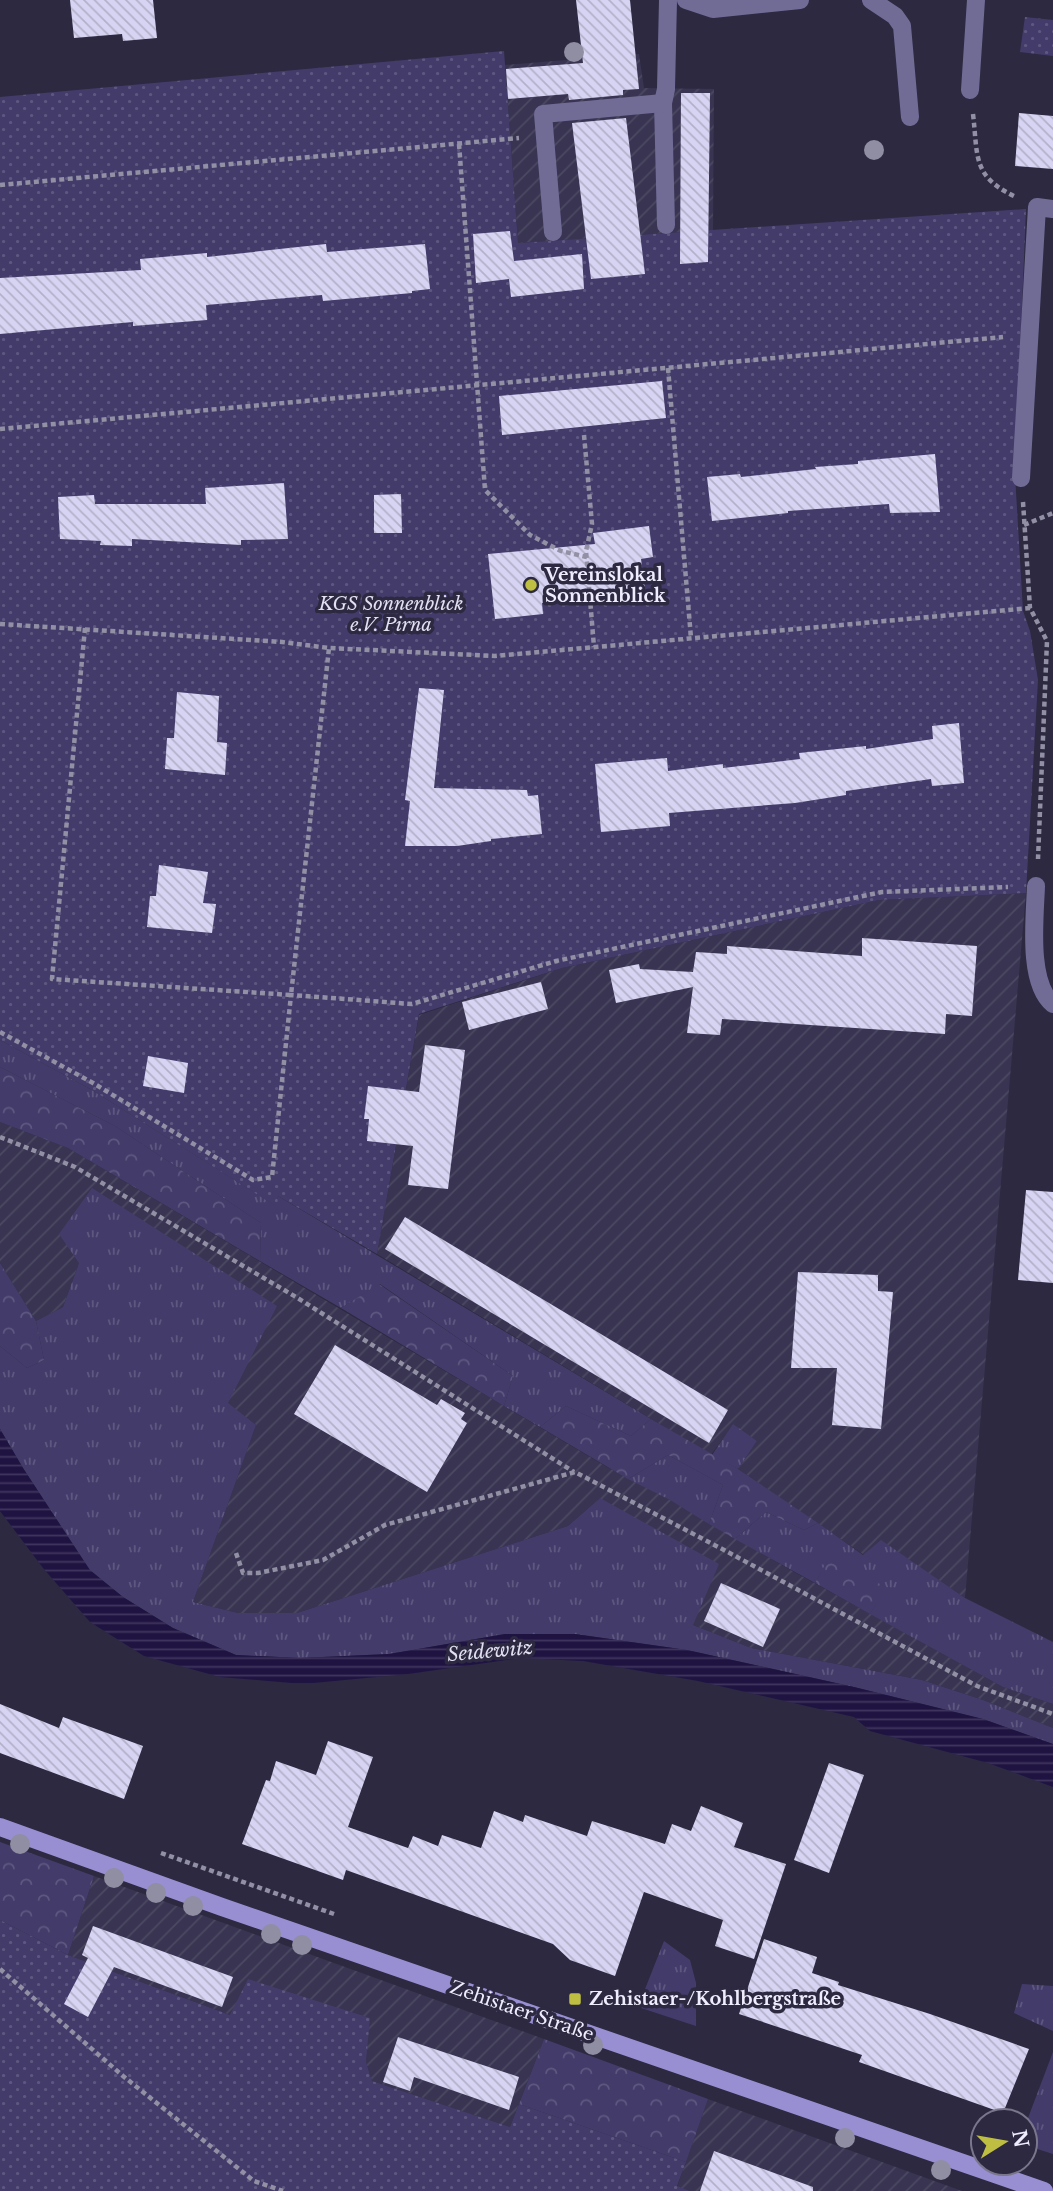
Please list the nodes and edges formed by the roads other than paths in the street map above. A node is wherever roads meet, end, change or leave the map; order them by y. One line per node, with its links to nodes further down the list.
1 (668, 0): 7 (lane)
2 (685, 0): 3 (lane)
3 (800, 0)
4 (871, 0): 8 (lane)
5 (976, 0): 6 (lane)
6 (970, 90)
7 (663, 103): 10 (lane); 11 (lane)
8 (910, 117)
9 (1045, 208): 12 (lane)
10 (666, 225)
11 (553, 232)
12 (1021, 478)
13 (1036, 886): 14 (lane)
14 (1053, 1003)
15 (0, 1827): 16 (main road, Zehistaer Straße)
16 (1044, 2191)

